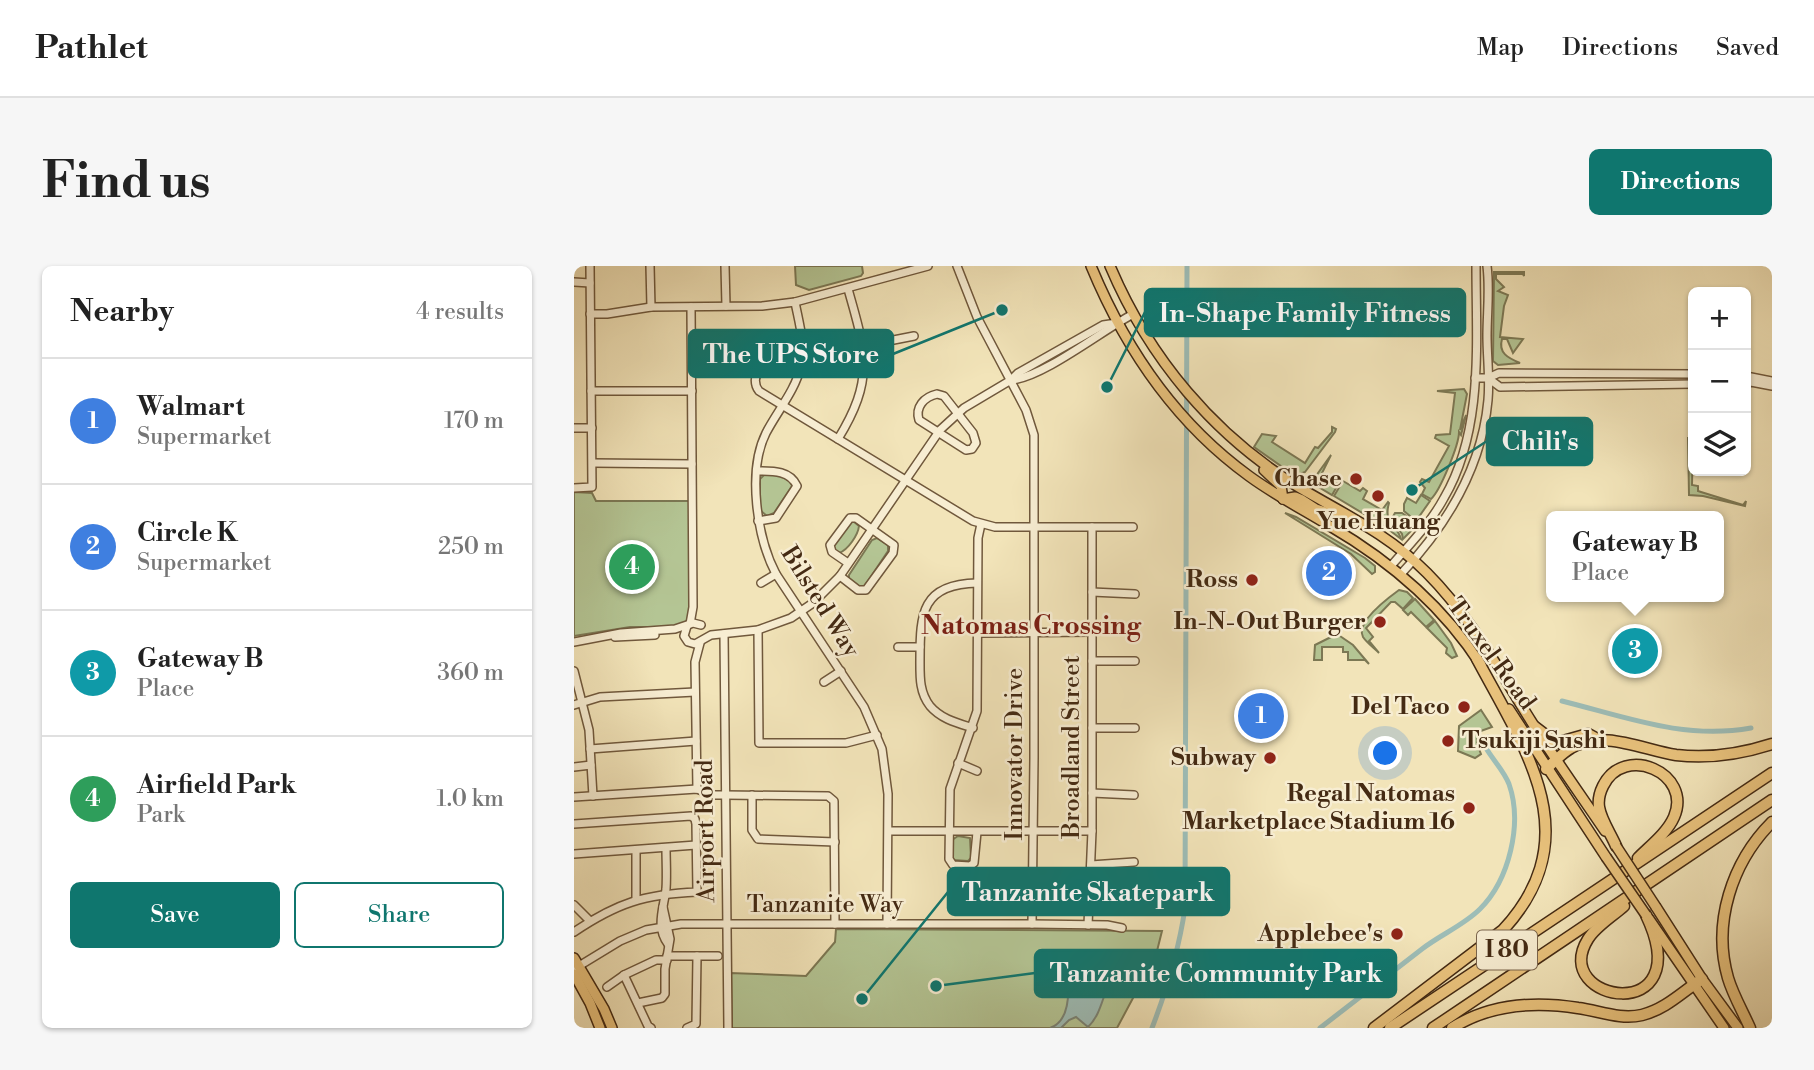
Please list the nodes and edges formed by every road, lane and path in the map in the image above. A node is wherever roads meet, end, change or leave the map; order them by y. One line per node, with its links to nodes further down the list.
1 (590, 266): 11 (street)
2 (650, 266): 15 (street)
3 (725, 266): 14 (street)
4 (928, 266): 12 (street)
5 (957, 266): 27 (street, Innovator Drive)
6 (1091, 266): 19 (main road, Truxel Road)
7 (1110, 266): 18 (main road, Truxel Road)
8 (1476, 266): 24 (street)
9 (1487, 266): 26 (street)
10 (574, 282): 11 (street)
11 (590, 283): 17 (street)
12 (848, 289): 13 (street); 21 (street)
13 (795, 302): 14 (street); 22 (street, Bilsted Way)
14 (726, 306): 16 (street)
15 (650, 307): 16 (street); 17 (street)
16 (691, 307): 32 (street)
17 (590, 314): 31 (street)
18 (1133, 314): 19 (street); 37 (main road, Truxel Road)
19 (1117, 323): 27 (street); 45 (main road, Truxel Road)
20 (914, 336): 21 (street)
21 (863, 346): 39 (street)
22 (799, 372): 33 (street, Bilsted Way); 33 (street)
23 (1688, 374): 26 (street)
24 (1475, 378): 26 (street); 53 (street)
25 (1751, 378): 30 (street)
26 (1488, 379): 29 (street); 54 (street)
27 (1011, 380): 34 (street); 48 (street, Innovator Drive)
28 (1751, 382): 30 (street)
29 (1688, 384)
30 (1772, 386)
31 (591, 391): 32 (street); 36 (street)
32 (692, 391): 41 (street)
33 (783, 405): 39 (street); 42 (street, Bilsted Way)
34 (957, 413): 38 (street); 38 (street); 38 (street)
35 (574, 428): 36 (street)
36 (592, 428): 40 (street)
37 (1224, 430): 45 (main road); 52 (main road, Truxel Road)
38 (939, 433): 43 (street)
39 (838, 439): 43 (street)
40 (593, 463): 41 (street); 44 (street)
41 (692, 464): 64 (street)
42 (757, 471): 46 (street, Bilsted Way); 46 (street)
43 (905, 480): 47 (street); 51 (street)
44 (574, 488)
45 (1283, 499): 52 (main road); 56 (main road, Truxel Road)
46 (758, 521): 57 (street, Bilsted Way)
47 (981, 524): 48 (street); 61 (street)
48 (1034, 526): 49 (street); 71 (street, Innovator Drive)
49 (1092, 527): 50 (street); 62 (street, Broadland Street)
50 (1133, 527)
51 (872, 529): 55 (street); 55 (street); 59 (street)
52 (1392, 542): 53 (main road, Truxel Road)
53 (1404, 551): 54 (main road, Truxel Road); 56 (street)
54 (1414, 560): 58 (street); 89 (main road, Truxel Road)
55 (849, 563): 59 (street)
56 (1391, 566): 58 (main road, Truxel Road)
57 (776, 574): 60 (street); 65 (street, Bilsted Way)
58 (1401, 574): 79 (main road, Truxel Road)
59 (840, 576): 65 (street)
60 (761, 583)
61 (977, 583): 70 (street); 78 (street)
62 (1092, 592): 63 (street); 69 (street, Broadland Street)
63 (1135, 594)
64 (693, 607): 66 (street); 67 (street)
65 (801, 612): 68 (street); 84 (street, Bilsted Way)
66 (688, 625): 67 (street); 73 (street); 75 (street)
67 (702, 627): 72 (street); 74 (street)
68 (758, 630): 72 (street); 93 (street)
69 (1092, 632): 71 (street); 80 (street, Broadland Street)
70 (977, 633): 71 (street); 90 (street)
71 (1034, 633): 116 (street, Innovator Drive)
72 (726, 634): 74 (street); 107 (street, Airport Road)
73 (607, 637): 75 (street); 76 (street)
74 (702, 640): 75 (street); 82 (street)
75 (687, 641): 82 (street)
76 (574, 642)
77 (898, 646): 78 (street)
78 (920, 647): 90 (street)
79 (1477, 659): 102 (main road, Truxel Road); 156 (highway)
80 (1092, 661): 81 (street); 91 (street, Broadland Street)
81 (1135, 661)
82 (695, 662): 86 (street)
83 (574, 671): 87 (street)
84 (841, 671): 85 (street); 93 (street, Bilsted Way)
85 (824, 682)
86 (695, 692): 87 (street); 95 (street)
87 (583, 702): 88 (street); 97 (street)
88 (574, 705)
89 (1535, 727): 94 (highway); 98 (main road, Truxel Road)
90 (972, 728): 99 (street)
91 (1092, 728): 92 (street); 106 (street, Broadland Street)
92 (1135, 728)
93 (877, 735): 115 (street, Bilsted Way)
94 (1600, 740): 96 (highway); 98 (highway)
95 (696, 741): 97 (street); 105 (street)
96 (1772, 744)
97 (590, 749): 100 (street)
98 (1556, 761): 102 (highway); 122 (main road, Truxel Road)
99 (958, 763): 103 (street); 118 (street)
100 (591, 765): 101 (street); 110 (street)
101 (574, 767)
102 (1546, 769): 133 (main road, Truxel Road, bridge)
103 (977, 771)
104 (1772, 773): 128 (highway, I 80)
105 (697, 789): 107 (street); 110 (street)
106 (1092, 793): 109 (street); 117 (street, Broadland Street)
107 (725, 795): 108 (street); 135 (street, Airport Road)
108 (752, 795): 120 (street); 120 (street)
109 (1135, 795)
110 (593, 796): 111 (street)
111 (574, 797)
112 (1772, 800): 129 (highway, I 80)
113 (1772, 822): 162 (highway)
114 (574, 824): 121 (street)
115 (889, 831): 118 (street); 137 (street, Bilsted Way)
116 (1034, 831): 117 (street); 119 (street); 138 (street, Innovator Drive)
117 (1092, 831): 127 (street, Broadland Street)
118 (949, 832): 119 (street); 119 (street)
119 (977, 832)
120 (835, 842): 136 (street)
121 (696, 845): 123 (street); 130 (street)
122 (1616, 846): 128 (highway); 148 (main road, Truxel Road, bridge)
123 (666, 848): 124 (street); 130 (street)
124 (636, 850): 125 (street); 131 (street)
125 (574, 854)
126 (1134, 862): 127 (street)
127 (1091, 864): 139 (street, Broadland Street)
128 (1625, 872): 157 (highway, I 80)
129 (1661, 875): 133 (highway); 158 (highway, I 80)
130 (665, 893): 131 (street); 140 (street)
131 (636, 899): 134 (street)
132 (574, 905): 134 (street)
133 (1646, 915): 148 (main road, Truxel Road)
134 (590, 921): 142 (street)
135 (727, 924): 136 (street, Tanzanite Way); 140 (street, Tanzanite Way); 155 (street, Airport Road)
136 (835, 924): 137 (street, Tanzanite Way)
137 (887, 924): 138 (street, Tanzanite Way)
138 (1032, 924): 139 (street, Tanzanite Way)
139 (1088, 925): 141 (street, Tanzanite Way)
140 (665, 926): 145 (street); 146 (street, Tanzanite Way)
141 (1122, 928)
142 (574, 932)
143 (696, 956): 144 (street); 145 (street); 154 (street)
144 (718, 956)
145 (667, 958): 147 (street); 150 (street)
146 (576, 967): 151 (main road); 152 (main road)
147 (624, 975): 149 (street); 150 (street)
148 (1699, 982): 159 (highway); 160 (main road, Truxel Road); 161 (main road, Truxel Road)
149 (607, 987)
150 (638, 1003): 153 (street)
151 (600, 1028)
152 (612, 1028)
153 (651, 1028)
154 (687, 1028)
155 (728, 1028)
156 (1374, 1028)
157 (1390, 1028)
158 (1433, 1028)
159 (1452, 1028)
160 (1724, 1028)
161 (1738, 1028)
162 (1750, 1028)

